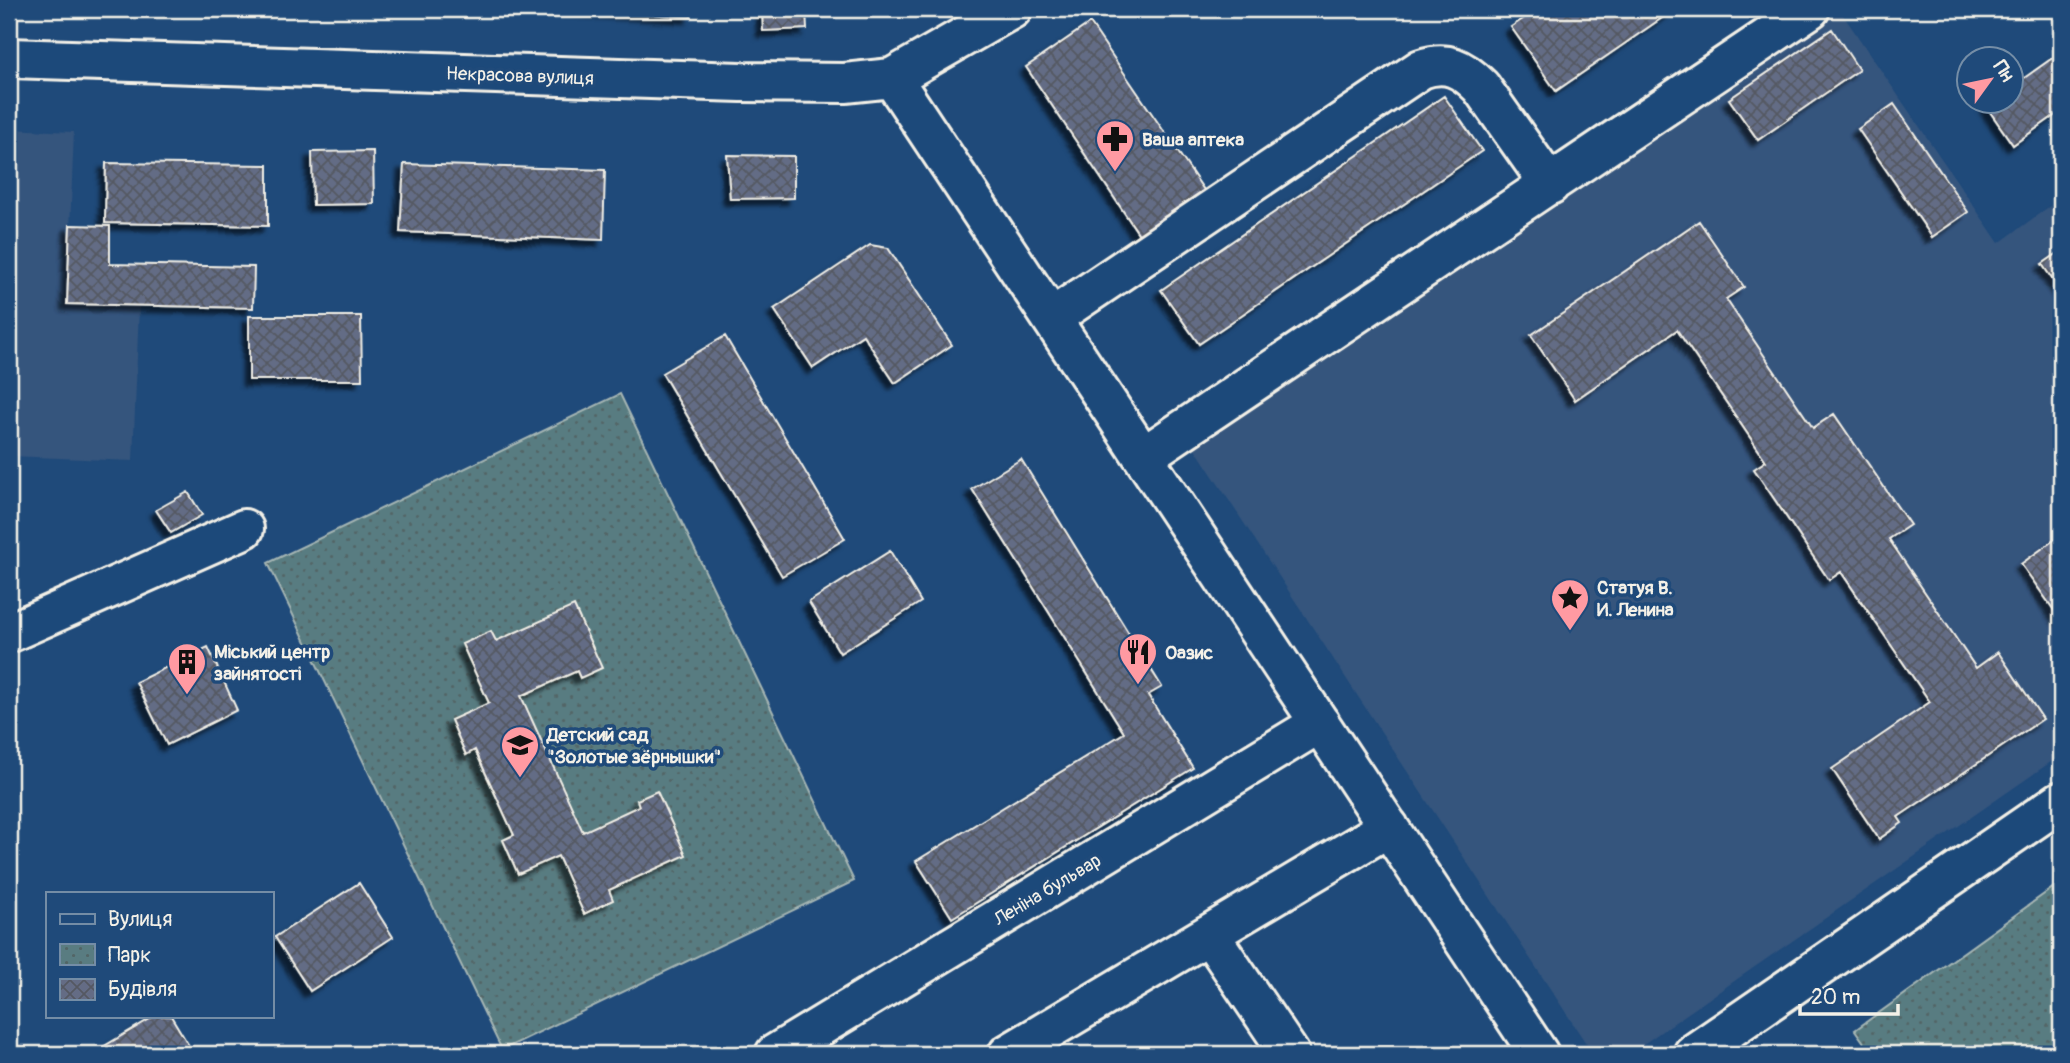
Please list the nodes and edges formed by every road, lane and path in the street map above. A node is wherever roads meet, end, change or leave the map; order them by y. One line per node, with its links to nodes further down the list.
1 (1810, 9): 5 (street)
2 (995, 13): 4 (street, Некрасова вулиця)
3 (9, 58): 4 (street, Некрасова вулиця)
4 (892, 78): 6 (street)
5 (1549, 184): 6 (street); 7 (street)
6 (1053, 317): 7 (street)
7 (1144, 456): 10 (street)
8 (244, 529): 9 (street)
9 (9, 632)
10 (1320, 723): 12 (street); 14 (street, Леніна бульвар)
11 (2061, 801): 18 (street)
12 (1388, 827): 13 (street); 17 (street)
13 (1209, 934): 15 (street); 16 (street)
14 (775, 1054)
15 (1009, 1054)
16 (1290, 1054)
17 (1539, 1054)
18 (1693, 1054)

